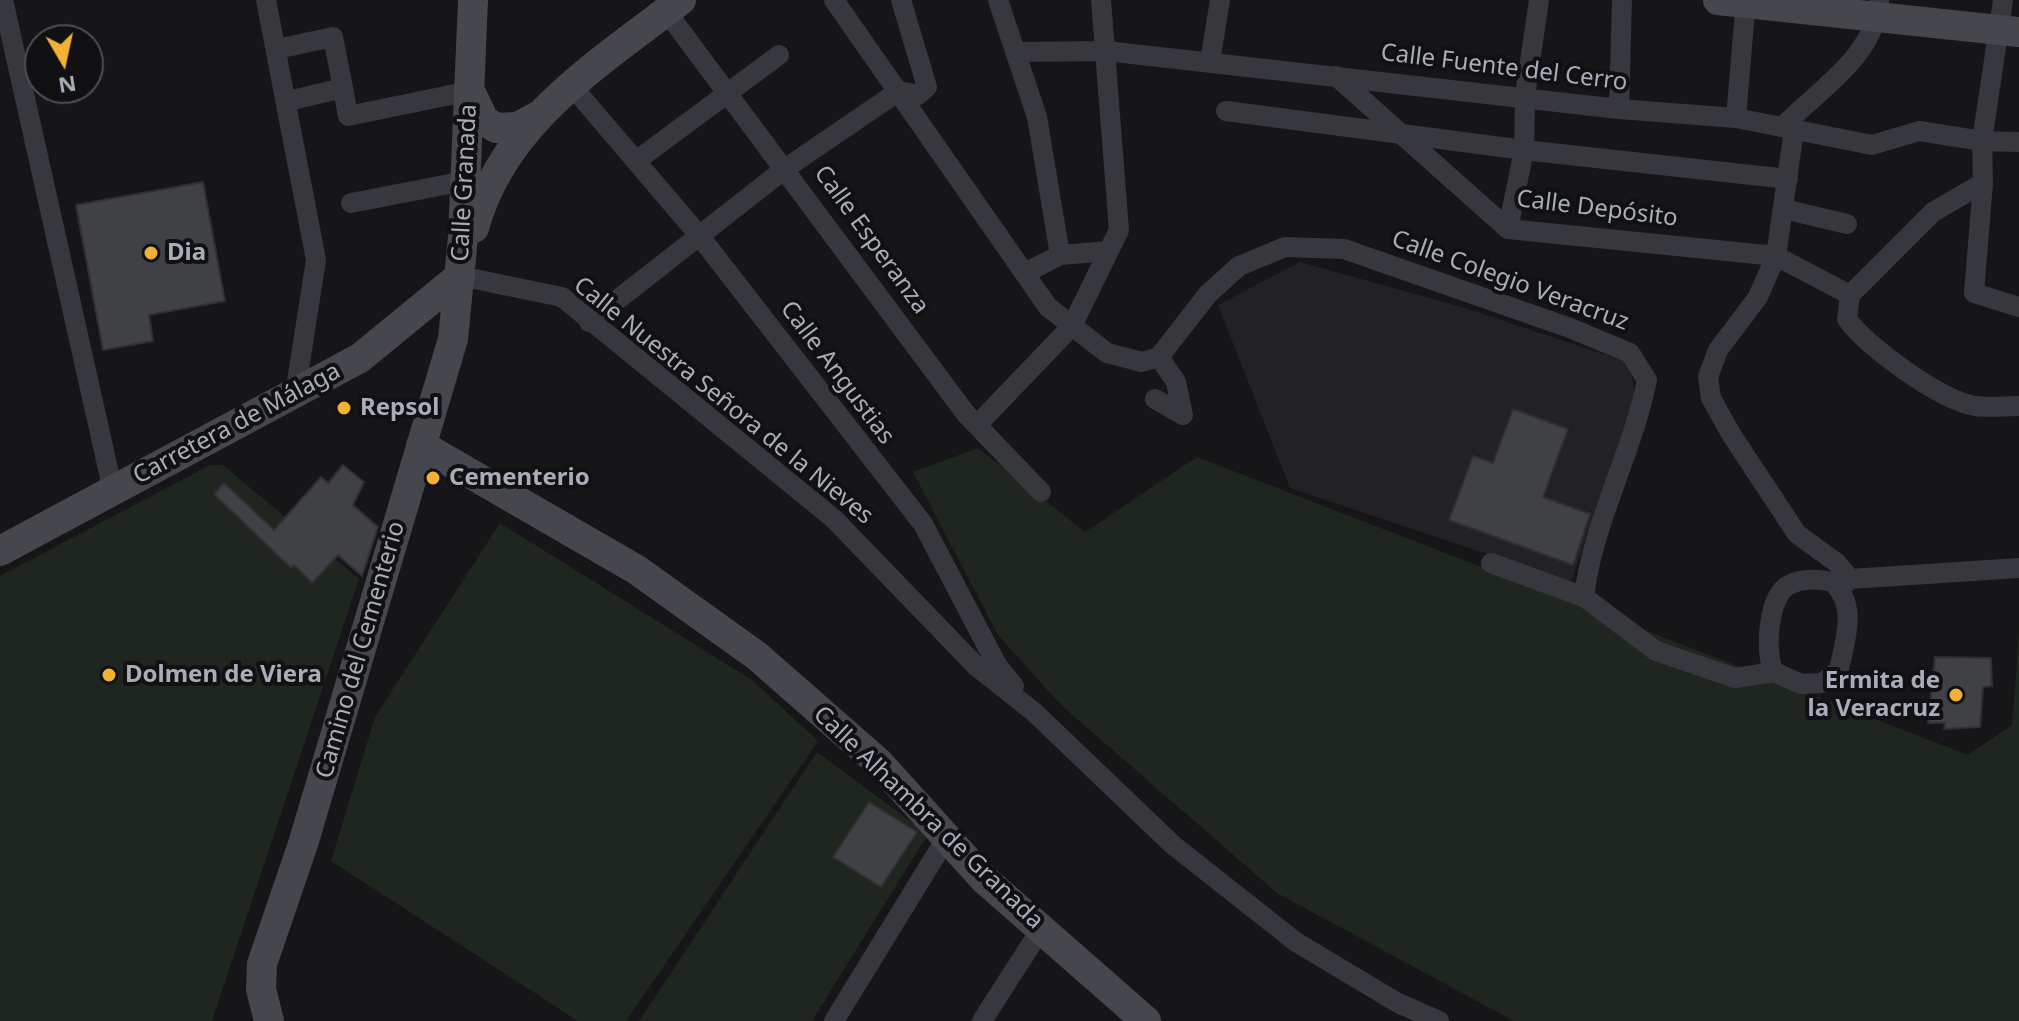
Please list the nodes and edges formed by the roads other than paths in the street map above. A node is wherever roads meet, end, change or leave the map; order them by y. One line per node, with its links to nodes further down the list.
1 (3, 0): 63 (street)
2 (266, 0): 16 (street)
3 (473, 0): 24 (street, Calle Granada)
4 (834, 0): 25 (street)
5 (901, 0): 25 (street)
6 (998, 0): 18 (street)
7 (1101, 0): 17 (street)
8 (1220, 0): 20 (street)
9 (1539, 0): 27 (street)
10 (1622, 0): 29 (street)
11 (2003, 0): 15 (street)
12 (1736, 1): 14 (street); 32 (street)
13 (674, 6): 22 (street); 26 (street, Calle Esperanza)
14 (1878, 8): 15 (street); 33 (street)
15 (2009, 31): 35 (street)
16 (277, 49): 23 (street); 28 (street)
17 (1106, 51): 18 (street, Calle Fuente del Cerro); 20 (street, Calle Fuente del Cerro); 48 (street)
18 (1015, 52): 49 (street)
19 (779, 55): 26 (street)
20 (1210, 62): 21 (street, Calle Fuente del Cerro)
21 (1336, 76): 27 (street, Calle Fuente del Cerro); 34 (street, Calle Depósito)
22 (571, 85): 31 (street); 38 (street, Calle Angustias)
23 (343, 88): 24 (street); 28 (street)
24 (470, 91): 31 (street, Calle Granada); 41 (street, Calle Granada)
25 (899, 91): 39 (street); 51 (street)
26 (726, 95): 38 (street); 39 (street, Calle Esperanza)
27 (1525, 96): 29 (street, Calle Fuente del Cerro); 37 (street)
28 (288, 101): 58 (street)
29 (1619, 109): 32 (street, Calle Fuente del Cerro)
30 (1226, 111): 34 (street)
31 (538, 116): 52 (street)
32 (1736, 118): 33 (street, Calle Fuente del Cerro)
33 (1788, 128): 35 (street, Calle Fuente del Cerro); 40 (street)
34 (1400, 132): 37 (street); 46 (street, Calle Depósito)
35 (1982, 141): 36 (street, Calle Fuente del Cerro); 42 (street)
36 (2019, 142)
37 (1524, 150): 40 (street); 46 (street)
38 (636, 161): 47 (street, Calle Angustias)
39 (786, 168): 47 (street); 61 (street, Calle Esperanza)
40 (1788, 179): 44 (street)
41 (465, 181): 43 (street); 52 (street, Calle Granada)
42 (1983, 183): 53 (street); 54 (street)
43 (351, 203)
44 (1784, 209): 45 (street); 50 (street)
45 (1847, 224)
46 (1508, 229): 50 (street, Calle Depósito)
47 (698, 234): 55 (street); 71 (street, Calle Angustias)
48 (1109, 251): 49 (street); 56 (street)
49 (1060, 255): 51 (street)
50 (1776, 256): 53 (street, Calle Depósito); 68 (street)
51 (1025, 273): 56 (street)
52 (460, 276): 55 (street, Calle Nuestra Señora de la Nieves); 58 (street, Carretera de Málaga); 62 (street, Camino del Cementerio)
53 (1850, 295): 60 (street)
54 (2019, 307)
55 (589, 322): 71 (street, Calle Nuestra Señora de la Nieves)
56 (1072, 326): 57 (street); 61 (street)
57 (1159, 357): 59 (street); 69 (street, Calle Colegio Veracruz)
58 (295, 394): 63 (street, Carretera de Málaga)
59 (1155, 399)
60 (2019, 406)
61 (977, 425): 64 (street, Calle Esperanza)
62 (421, 445): 72 (street, Calle Alhambra de Granada); 74 (street, Camino del Cementerio)
63 (113, 491): 65 (street, Carretera de Málaga)
64 (1041, 492)
65 (0, 551)
66 (1491, 563): 69 (street)
67 (2019, 568): 68 (street)
68 (1845, 584): 70 (street); 70 (street)
69 (1584, 597): 70 (street)
70 (1774, 672)
71 (1034, 712): 78 (street)
72 (947, 837): 73 (street, Calle Alhambra de Granada); 75 (street)
73 (1041, 929): 76 (street); 77 (street, Calle Alhambra de Granada)
74 (269, 1021)
75 (834, 1021)
76 (982, 1021)
77 (1146, 1021)
78 (1439, 1021)

